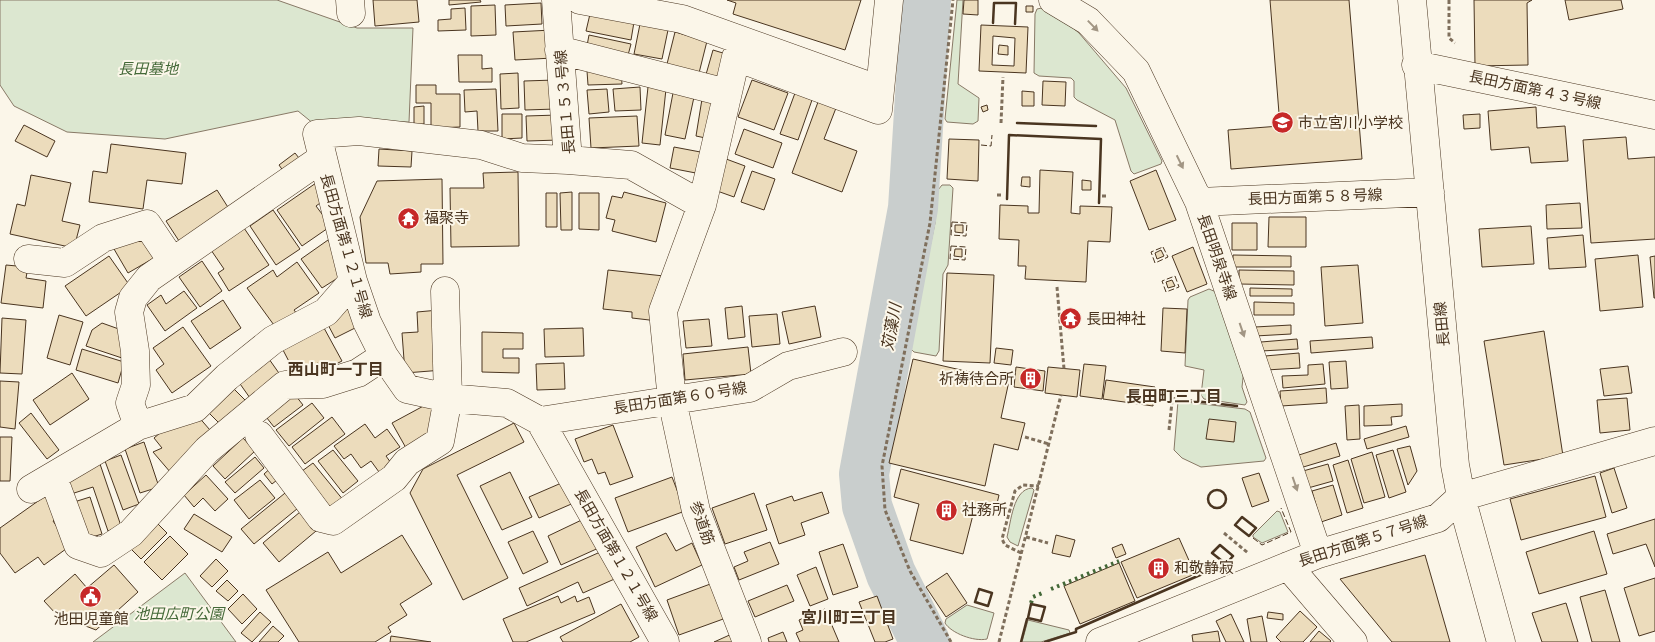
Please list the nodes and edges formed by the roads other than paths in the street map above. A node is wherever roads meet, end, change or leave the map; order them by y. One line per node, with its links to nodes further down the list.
1 (556, 0): 6 (street, 長田１５３号線)
2 (580, 0): 9 (street)
3 (889, 0): 9 (street)
4 (1053, 0): 14 (street, 長田明泉寺線, one-way to 14)
5 (1412, 0): 7 (street, 長田線)
6 (560, 50): 8 (street); 12 (street, 長田１５３号線)
7 (1416, 65): 10 (street, 長田方面第４３号線); 13 (street, 長田線)
8 (728, 93): 9 (street); 15 (street)
9 (879, 100)
10 (1655, 115)
11 (322, 159): 12 (street, 長田方面第１２１号線); 17 (street); 18 (street, 長田方面第１２１号線)
12 (568, 160): 15 (street, 長田１５３号線)
13 (1430, 192): 14 (street, 長田方面第５８号線); 28 (street, 長田線)
14 (1199, 202): 29 (street, 長田明泉寺線, one-way to 29)
15 (702, 205): 23 (street)
16 (28, 259): 17 (street)
17 (172, 262): 25 (street)
18 (354, 281): 21 (street, 長田方面第１２１号線); 25 (street)
19 (445, 291): 22 (street)
20 (843, 352): 23 (street, 長田方面第６０号線)
21 (384, 356): 22 (street, 長田方面第１２１号線); 25 (street)
22 (448, 398): 24 (street, 長田方面第１２１号線); 26 (street)
23 (672, 400): 24 (street, 長田方面第６０号線); 32 (street, 参道筋)
24 (540, 421): 31 (street, 長田方面第１２１号線)
25 (138, 426)
26 (259, 435)
27 (1655, 441): 28 (street, 長田方面第５７号線)
28 (1461, 498): 29 (street, 長田方面第５７号線); 35 (street, 長田線)
29 (1318, 554): 30 (street, 長田方面第５７号線)
30 (1288, 566): 33 (street, 長田方面第５７号線); 34 (street)
31 (665, 642)
32 (746, 642)
33 (1100, 642)
34 (1353, 642)
35 (1501, 642)

